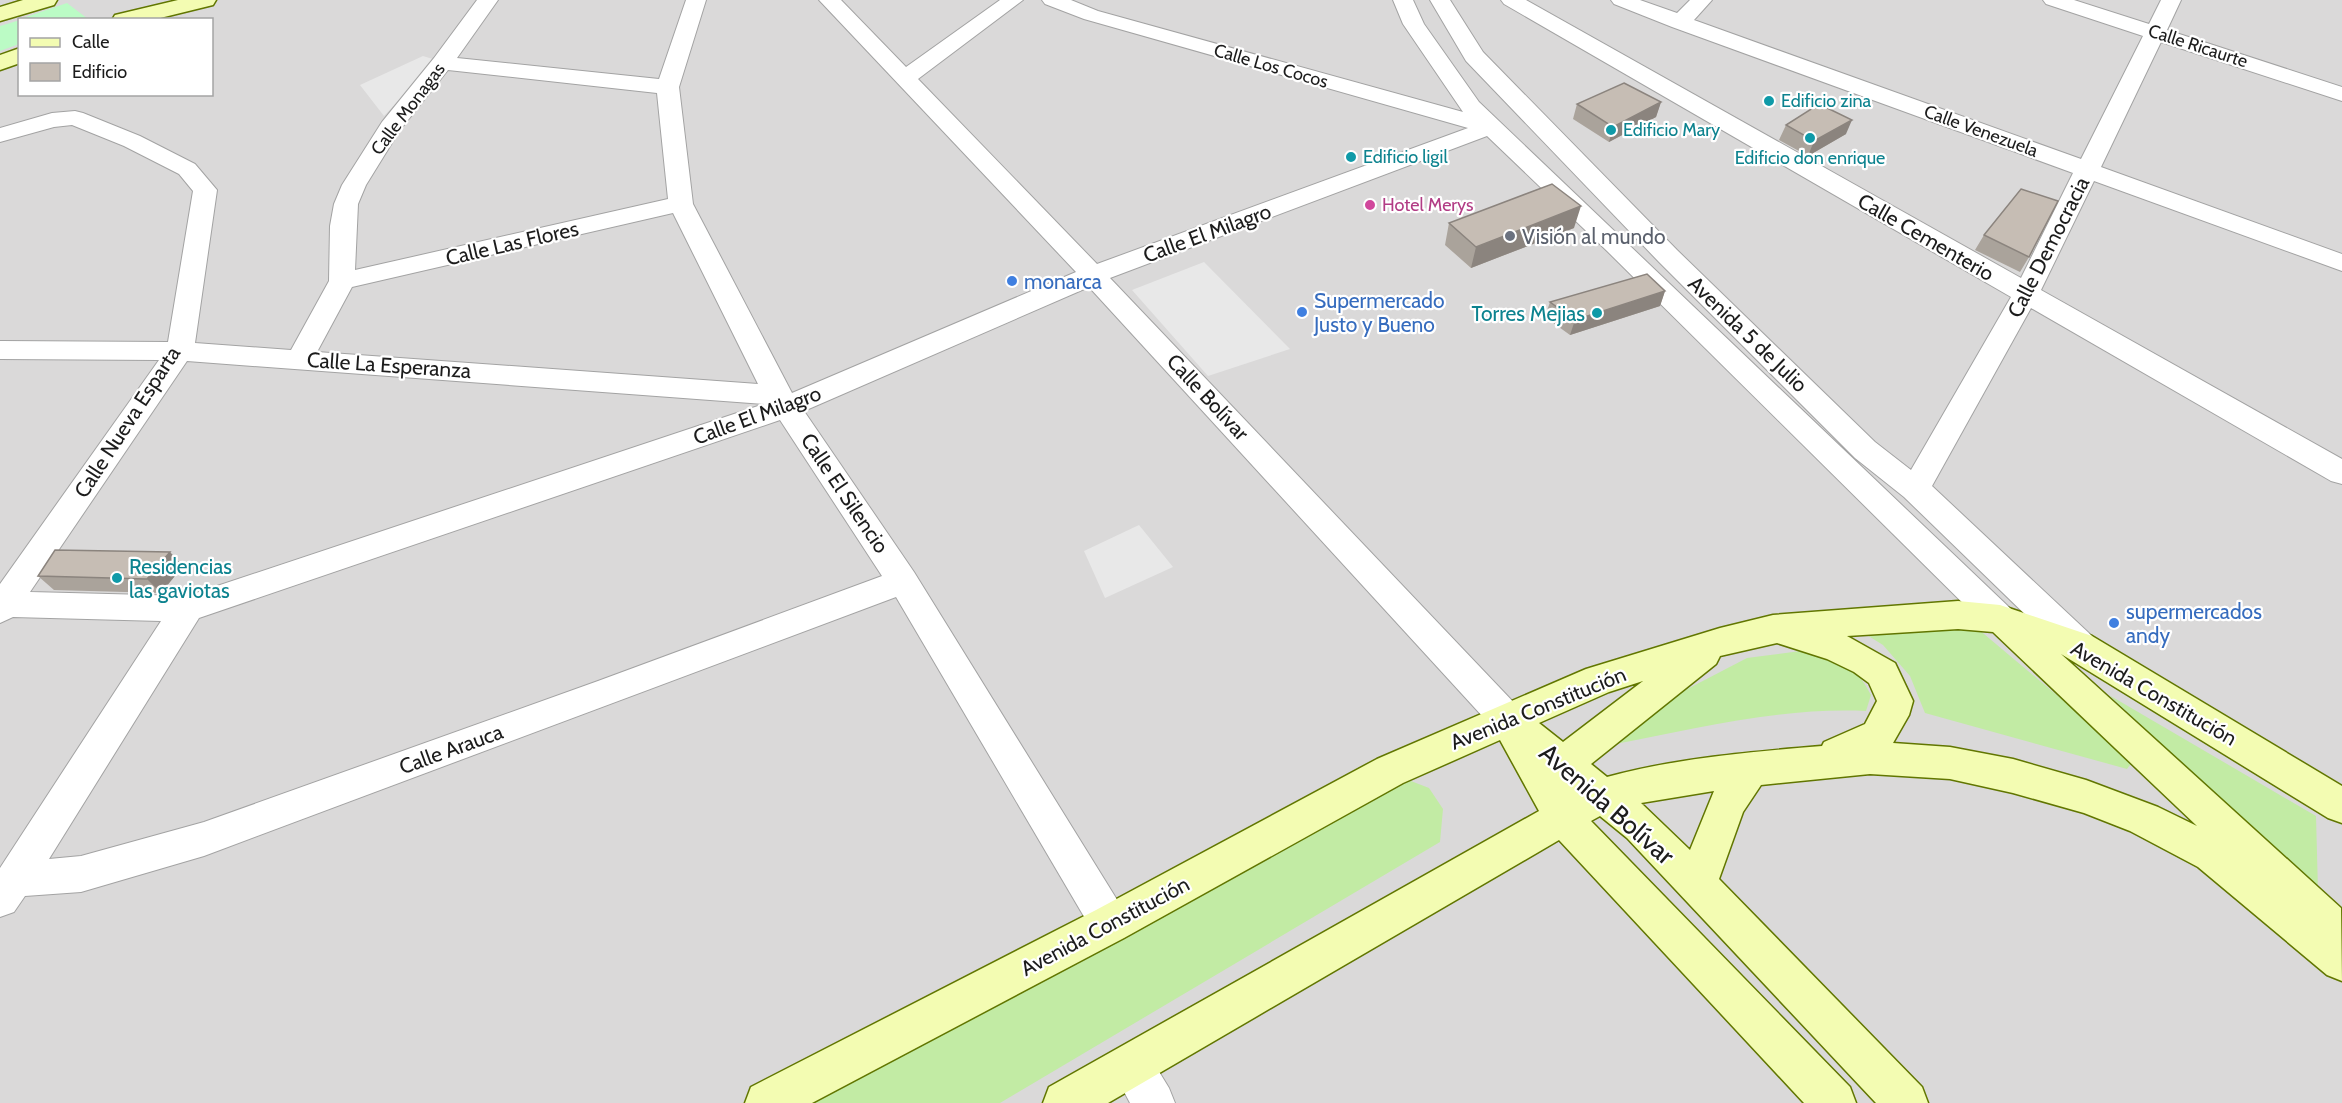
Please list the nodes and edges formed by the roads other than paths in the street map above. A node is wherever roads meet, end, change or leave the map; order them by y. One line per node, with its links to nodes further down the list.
1 (46, 0): 17 (main road)
2 (125, 0): 18 (main road)
3 (177, 0): 19 (main road)
4 (205, 0): 20 (main road)
5 (488, 0): 26 (street, Calle Monagas)
6 (696, 0): 29 (street, Calle El Silencio)
7 (829, 0): 28 (street, Calle Bolívar)
8 (1013, 0): 28 (street)
9 (1052, 0): 32 (street, Calle Los Cocos)
10 (1403, 0): 32 (street, Avenida 5 de Julio)
11 (1440, 0): 30 (street, Avenida 5 de Julio)
12 (1511, 0): 39 (street, Calle Cementerio)
13 (1621, 0): 21 (street, Calle Venezuela)
14 (1702, 0): 21 (street)
15 (2054, 0): 22 (street, Calle Ricaurte)
16 (2170, 0): 22 (street, Calle Democracia)
17 (0, 14)
18 (104, 18)
19 (128, 18)
20 (130, 18)
21 (1679, 23): 34 (street, Calle Venezuela)
22 (2154, 31): 31 (street, Calle Ricaurte); 34 (street, Calle Democracia)
23 (18, 57): 25 (main road)
24 (18, 57): 27 (street)
25 (0, 63)
26 (442, 63): 29 (street); 38 (street, Calle Monagas)
27 (0, 69)
28 (905, 78): 37 (street, Calle Bolívar)
29 (668, 87): 35 (street, Calle El Silencio)
30 (1504, 87): 32 (street); 45 (street, Avenida 5 de Julio)
31 (2342, 94)
32 (1491, 128): 37 (street, Calle El Milagro); 49 (street, Avenida 5 de Julio)
33 (0, 135): 41 (street, Calle Nueva Esparta)
34 (2087, 169): 36 (street, Calle Venezuela); 39 (street, Calle Democracia)
35 (681, 204): 38 (street, Calle Las Flores); 43 (street, Calle El Silencio)
36 (2342, 263)
37 (1093, 274): 43 (street, Calle El Milagro); 53 (street, Calle Bolívar)
38 (342, 281): 42 (street, Calle Monagas)
39 (2026, 294): 44 (street, Calle Cementerio); 45 (street, Calle Democracia)
40 (0, 350): 41 (street, Calle La Esperanza)
41 (180, 351): 42 (street, Calle La Esperanza); 47 (street, Calle Nueva Esparta)
42 (300, 358): 43 (street, Calle La Esperanza)
43 (783, 401): 46 (street, Calle El Silencio); 48 (street, Calle El Milagro)
44 (2342, 473)
45 (1915, 489): 52 (street, Avenida 5 de Julio)
46 (903, 581): 60 (street, Calle Arauca); 61 (street, Calle El Silencio)
47 (1, 606): 48 (street, Calle El Milagro)
48 (187, 609): 60 (street)
49 (2000, 619): 50 (main road, Avenida Constitución); 52 (main road, Avenida Constitución); 62 (main road)
50 (1773, 630): 51 (main road, Avenida Constitución); 55 (main road)
51 (1720, 642): 53 (main road, Avenida Constitución); 54 (main road)
52 (2080, 646): 57 (main road, Avenida Constitución)
53 (1507, 719): 54 (main road, Avenida Bolívar); 58 (main road, Avenida Bolívar); 61 (main road, Avenida Constitución)
54 (1563, 764): 56 (main road, Avenida Bolívar)
55 (1763, 767): 56 (main road); 59 (main road); 63 (main road)
56 (1602, 795): 58 (main road); 59 (main road, Avenida Bolívar)
57 (2342, 806)
58 (1563, 818): 64 (main road); 68 (main road, Avenida Bolívar)
59 (1697, 884): 69 (main road, Avenida Bolívar)
60 (8, 889)
61 (1110, 924): 65 (main road, Avenida Constitución)
62 (2342, 936)
63 (2342, 961)
64 (1132, 1067): 66 (main road); 67 (street)
65 (767, 1103)
66 (1065, 1103)
67 (1154, 1103)
68 (1834, 1103)
69 (1906, 1103)

